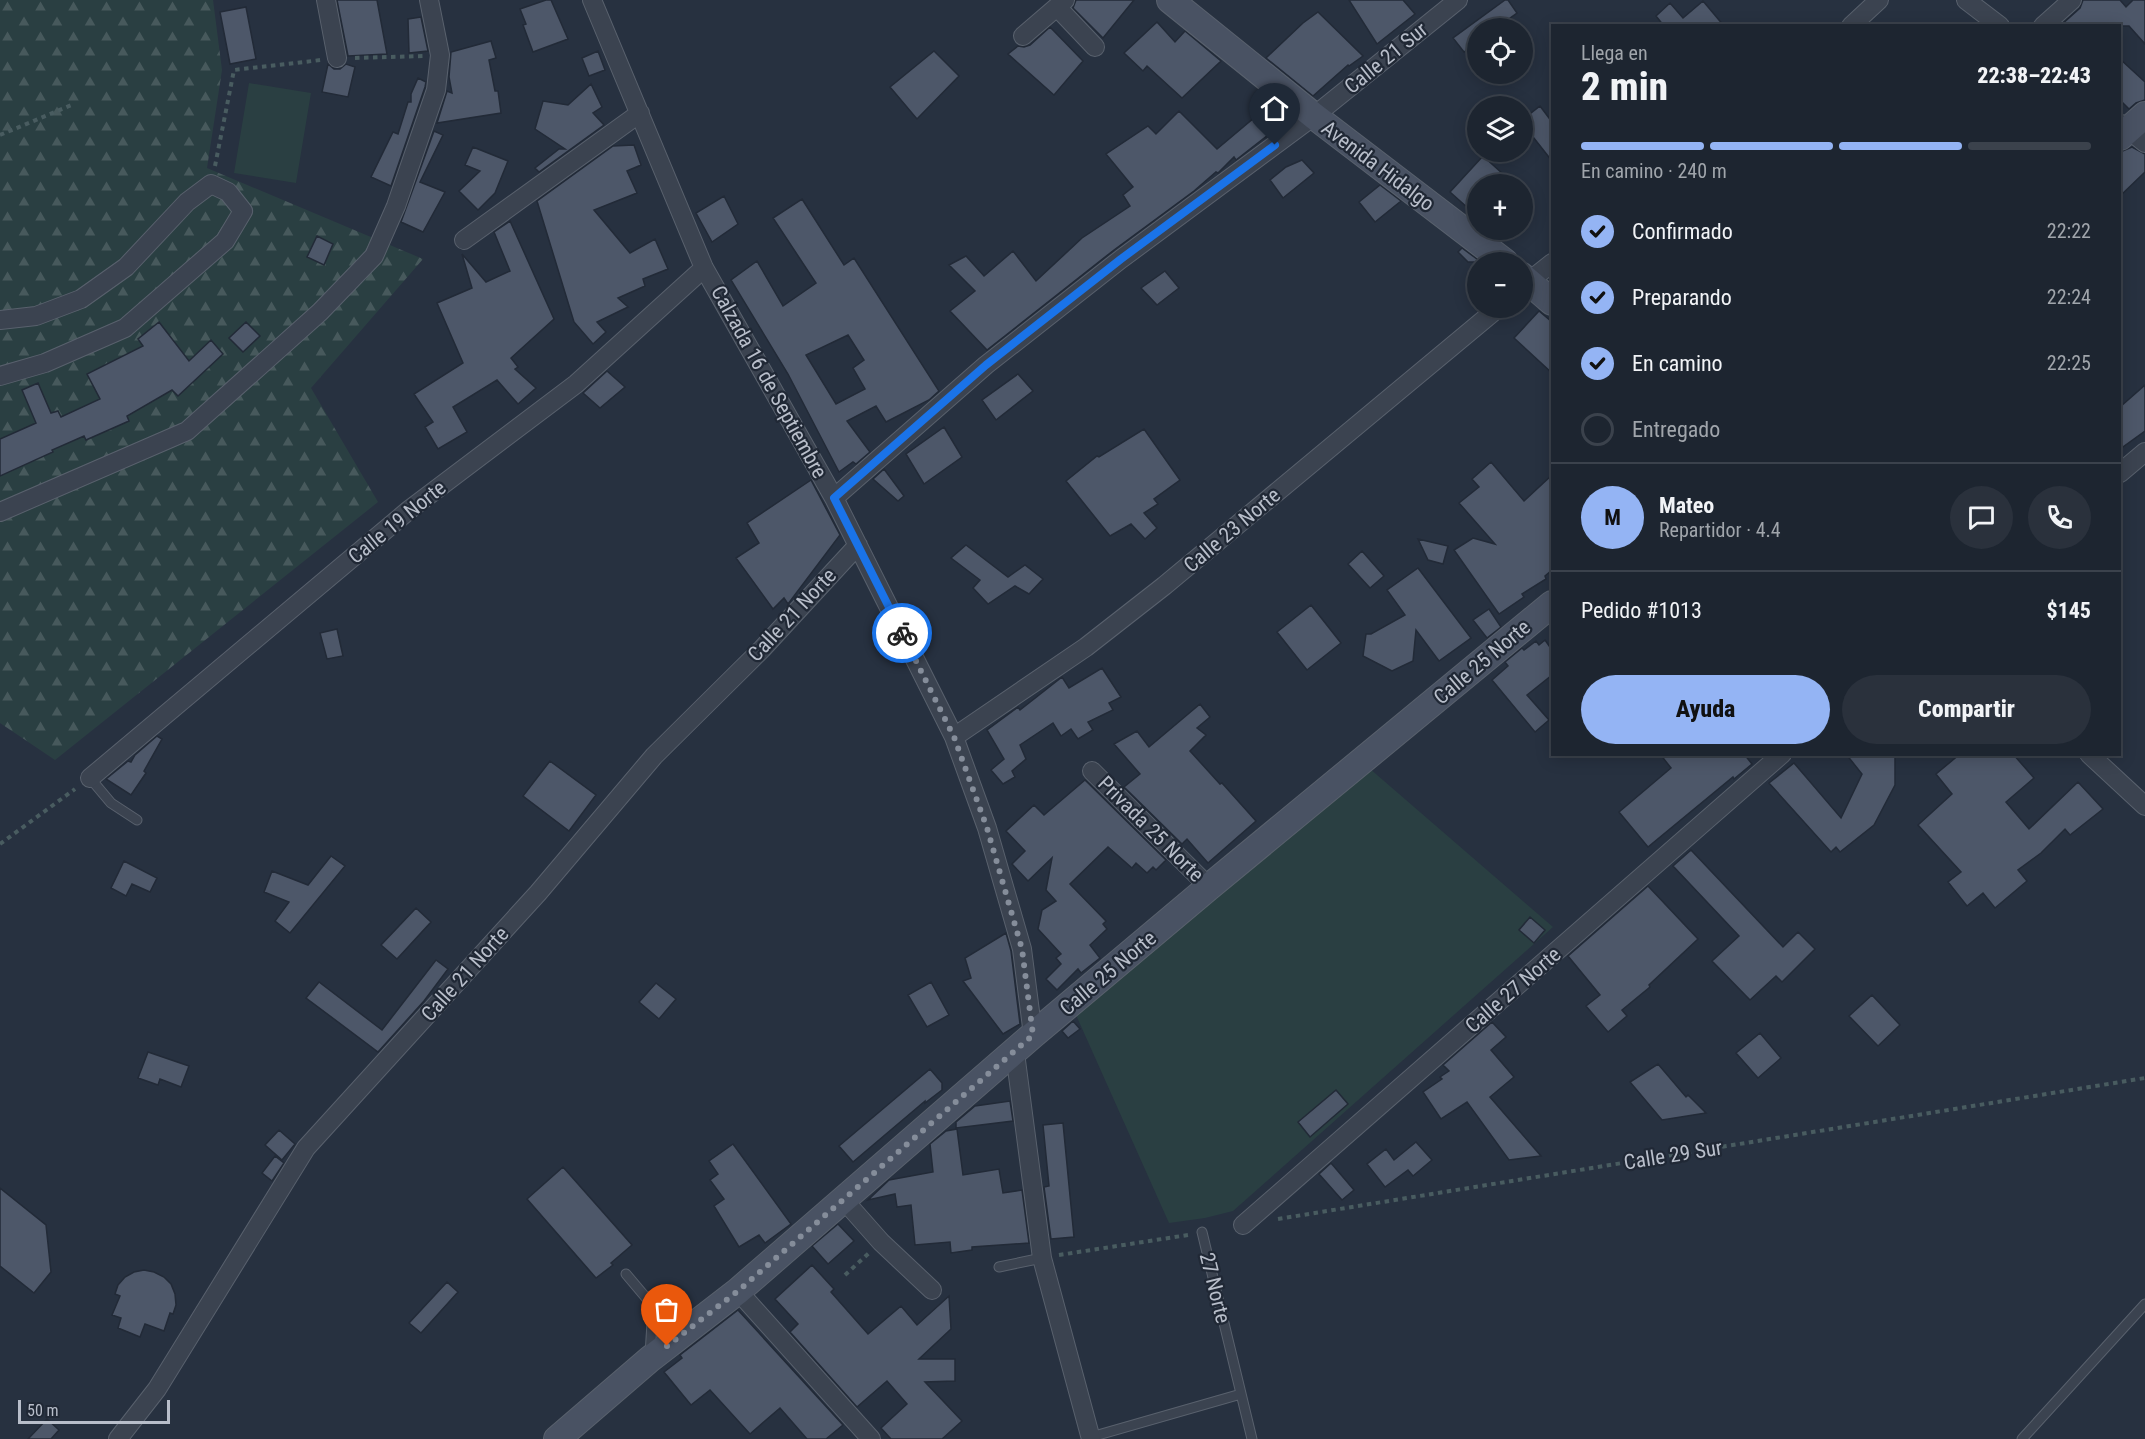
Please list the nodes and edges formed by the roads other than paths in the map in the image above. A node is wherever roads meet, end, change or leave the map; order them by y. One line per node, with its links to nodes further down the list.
1 (327, 0): 15 (street)
2 (429, 0): 31 (street)
3 (592, 0): 16 (street, Calzada 16 de Septiembre)
4 (1170, 0): 17 (street, Avenida Hidalgo)
5 (1458, 0): 17 (street, Calle 21 Sur)
6 (1879, 0): 10 (street)
7 (1965, 0): 11 (street)
8 (2072, 0): 12 (street)
9 (1061, 4): 13 (street); 14 (street)
10 (1853, 24)
11 (1997, 24)
12 (2045, 24)
13 (1023, 36)
14 (1095, 47)
15 (338, 58)
16 (640, 113): 18 (street); 21 (street, Calzada 16 de Septiembre)
17 (1314, 116): 19 (street, Avenida Hidalgo); 30 (street)
18 (464, 240)
19 (1491, 252)
20 (1551, 264): 22 (street)
21 (704, 268): 30 (street, Calzada 16 de Septiembre); 38 (street, Calle 19 Norte)
22 (1533, 276)
23 (1533, 288): 24 (street)
24 (1551, 301)
25 (1486, 318): 34 (street, Calle 23 Norte)
26 (0, 320): 27 (street)
27 (0, 376)
28 (2145, 452): 29 (street)
29 (2121, 472)
30 (834, 498): 32 (street, Calzada 16 de Septiembre)
31 (0, 512)
32 (858, 545): 34 (street, Calzada 16 de Septiembre); 56 (street, Calle 21 Norte)
33 (1551, 605): 41 (street, Calle 25 Norte)
34 (954, 737): 42 (street, Calzada 16 de Septiembre)
35 (1780, 756): 45 (street, Calle 27 Norte)
36 (2091, 756): 39 (street)
37 (1092, 771): 41 (street, Privada 25 Norte)
38 (90, 778): 40 (lane)
39 (2142, 798)
40 (137, 820)
41 (1209, 887): 42 (street, Calle 25 Norte)
42 (1033, 1035): 43 (street, Calle 25 Norte)
43 (1015, 1053): 44 (street, Calle 25 Norte); 47 (street)
44 (843, 1199): 50 (street); 51 (street, Calle 25 Norte)
45 (1243, 1225)
46 (1202, 1232): 54 (lane, 27 Norte)
47 (1042, 1258): 48 (lane); 55 (street)
48 (999, 1267)
49 (626, 1274): 53 (lane)
50 (932, 1290)
51 (738, 1291): 53 (street, Calle 25 Norte); 58 (street)
52 (2145, 1304): 60 (lane)
53 (650, 1359): 57 (street, Calle 25 Norte)
54 (1241, 1394): 55 (lane); 59 (lane, 27 Norte)
55 (1091, 1438)
56 (118, 1439)
57 (556, 1439)
58 (871, 1439)
59 (1252, 1439)
60 (2022, 1439)

